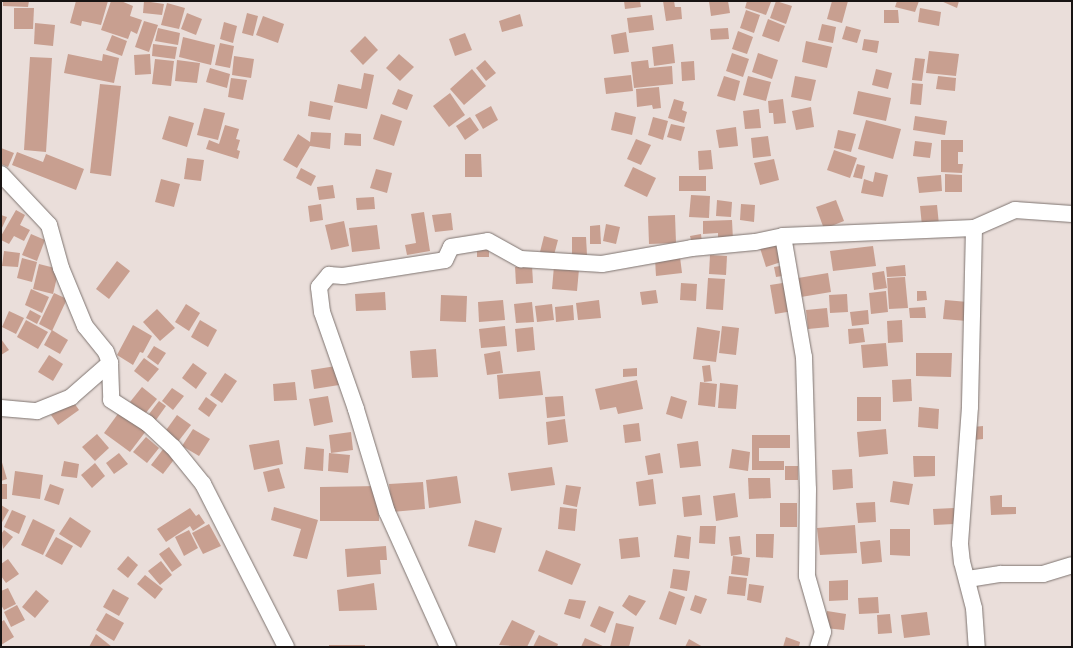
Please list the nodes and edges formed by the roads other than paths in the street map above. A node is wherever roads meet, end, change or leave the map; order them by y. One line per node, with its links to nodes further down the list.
1 (1, 174): 5 (street)
2 (1072, 214): 3 (street)
3 (974, 228): 4 (street); 8 (street)
4 (783, 236): 10 (street); 11 (street)
5 (110, 363): 6 (street); 9 (street)
6 (1, 408)
7 (1072, 565): 8 (street)
8 (968, 579): 12 (street)
9 (286, 647)
10 (448, 647)
11 (818, 647)
12 (977, 647)

